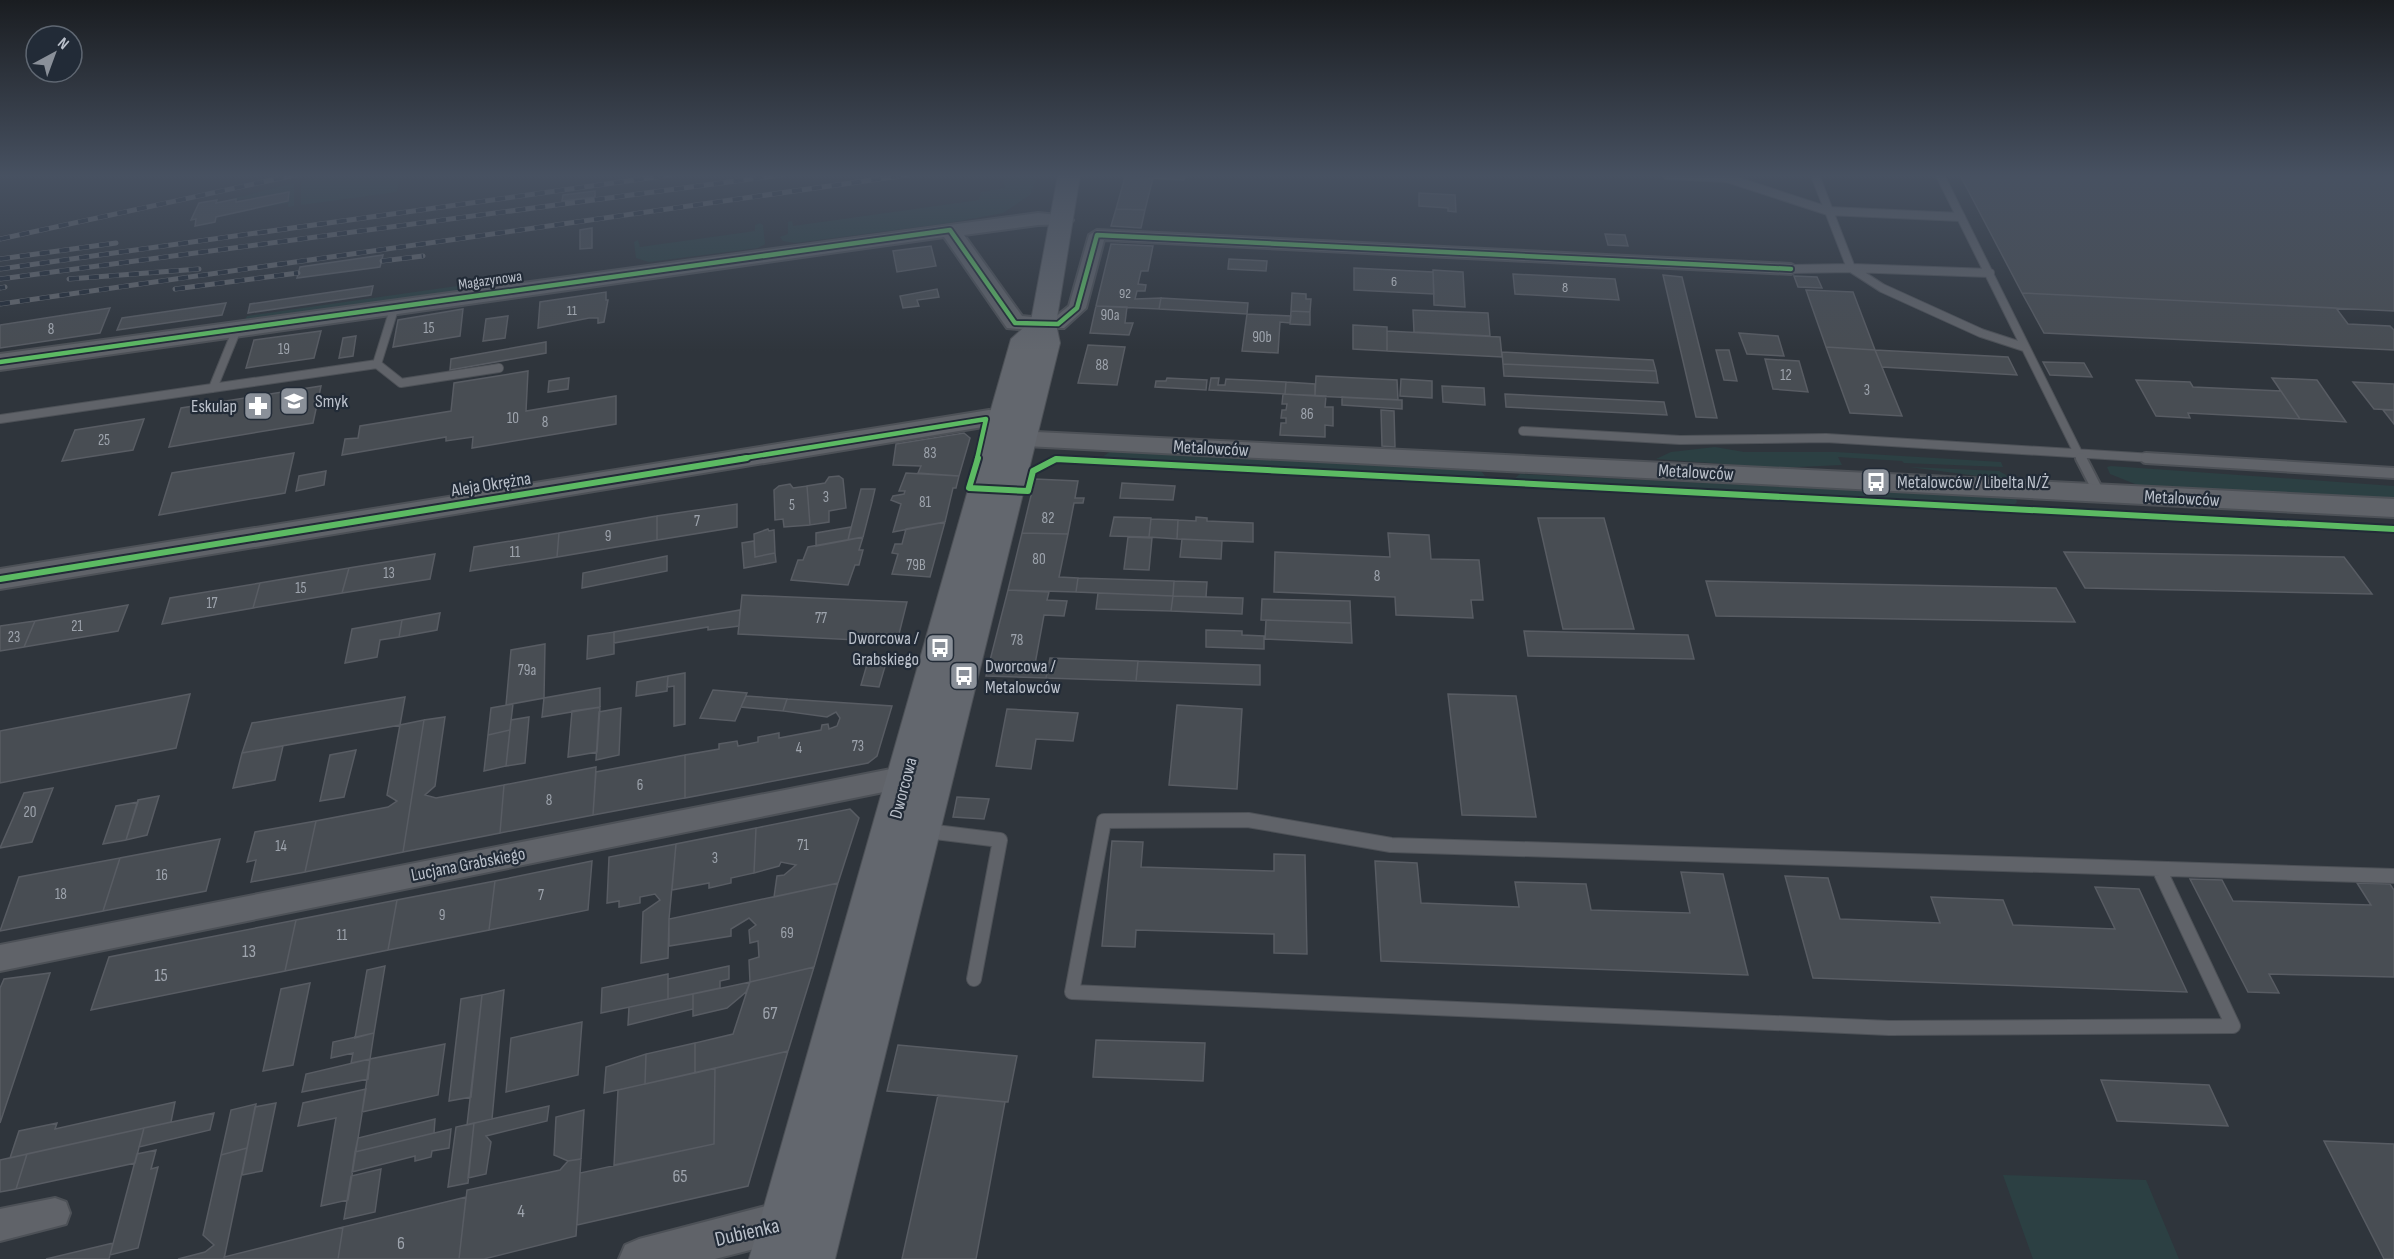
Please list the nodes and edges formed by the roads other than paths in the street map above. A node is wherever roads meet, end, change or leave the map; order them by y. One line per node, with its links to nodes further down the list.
1 (923, 234): 9 (street, Magazynowa)
2 (953, 234): 10 (street)
3 (1059, 234): 10 (main road, Dworcowa)
4 (1837, 234): 6 (lane)
5 (1969, 234): 8 (lane)
6 (1851, 268): 7 (lane); 8 (lane); 12 (lane)
7 (1791, 269): 10 (street)
8 (1989, 273): 12 (lane)
9 (395, 306): 11 (street, Magazynowa); 14 (lane)
10 (1043, 324): 18 (main road, Dworcowa)
11 (237, 329): 13 (street, Magazynowa); 16 (lane)
12 (2024, 347): 20 (lane)
13 (0, 362)
14 (377, 364): 15 (lane); 16 (lane)
15 (499, 368)
16 (213, 388): 17 (lane)
17 (0, 419)
18 (1014, 429): 22 (street, Metalowców); 24 (street, Aleja Okrężna); 25 (main road, Dworcowa)
19 (1523, 431): 20 (lane)
20 (2079, 454): 21 (lane); 22 (lane)
21 (2394, 473)
22 (2099, 493): 23 (street, Metalowców)
23 (2394, 508)
24 (0, 579)
25 (921, 777): 26 (main road, Dworcowa); 29 (street, Lucjana Grabskiego); 32 (main road, Dworcowa)
26 (923, 831): 30 (lane); 34 (main road, Dworcowa)
27 (2159, 869): 27 (lane); 28 (lane)
28 (2394, 876)
29 (0, 958)
30 (974, 979)
31 (55, 1213): 33 (street)
32 (781, 1222): 34 (street, Dubienka); 35 (street, Dubienka); 36 (main road, Dworcowa)
33 (0, 1225)
34 (818, 1241)
35 (639, 1259)
36 (771, 1259)

